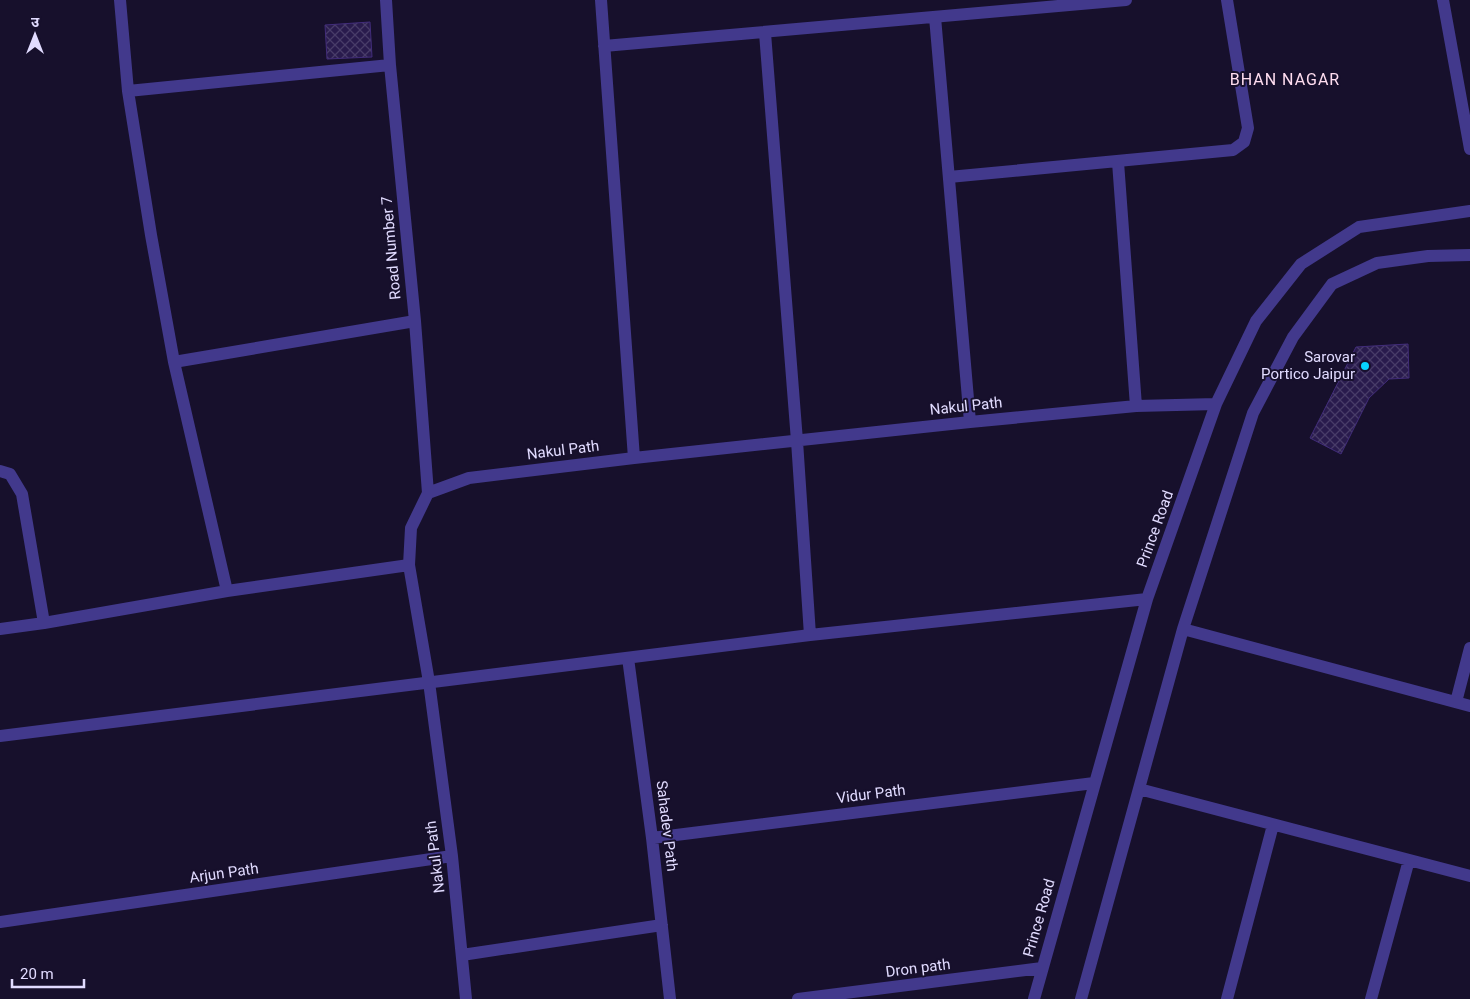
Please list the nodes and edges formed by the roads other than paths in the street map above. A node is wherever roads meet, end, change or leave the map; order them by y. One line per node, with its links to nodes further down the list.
1 (120, 0): 11 (street)
2 (386, 0): 10 (street, Road Number 7)
3 (601, 0): 9 (street)
4 (1126, 0): 7 (street)
5 (1227, 0): 13 (street)
6 (1443, 0): 12 (street)
7 (935, 17): 8 (street); 14 (street)
8 (765, 33): 9 (street); 22 (street)
9 (604, 46): 23 (street)
10 (390, 65): 11 (street); 17 (street, Road Number 7)
11 (128, 91): 18 (street)
12 (1470, 149)
13 (1118, 162): 14 (street); 20 (street)
14 (949, 177): 21 (street)
15 (1470, 211): 19 (street, Prince Road)
16 (1470, 255): 31 (street)
17 (415, 321): 18 (street); 25 (street, Road Number 7)
18 (174, 362): 27 (street)
19 (1216, 404): 20 (street, Nakul Path); 28 (street, Prince Road)
20 (1136, 406): 21 (street, Nakul Path)
21 (970, 422): 22 (street, Nakul Path)
22 (797, 441): 23 (street, Nakul Path); 32 (street)
23 (634, 458): 25 (street, Nakul Path)
24 (0, 470): 29 (street)
25 (428, 493): 26 (street, Nakul Path)
26 (409, 565): 27 (street); 35 (street, Nakul Path)
27 (227, 591): 29 (street)
28 (1147, 599): 32 (street); 39 (street, Prince Road)
29 (44, 623): 30 (street)
30 (0, 629)
31 (1183, 629): 36 (street); 40 (street)
32 (810, 635): 34 (street)
33 (1470, 648): 36 (street)
34 (628, 658): 35 (street); 42 (street, Sahadev Path)
35 (429, 682): 38 (street); 43 (street, Nakul Path)
36 (1456, 702): 37 (street)
37 (1470, 706)
38 (0, 736)
39 (1094, 783): 42 (street, Vidur Path); 49 (street, Prince Road)
40 (1138, 789): 41 (street); 54 (street)
41 (1272, 825): 44 (street); 55 (street)
42 (652, 838): 47 (street, Sahadev Path)
43 (452, 856): 46 (street, Arjun Path); 48 (street, Nakul Path)
44 (1409, 860): 45 (street); 56 (street)
45 (1470, 876)
46 (0, 922)
47 (662, 925): 48 (street); 51 (street, Sahadev Path)
48 (462, 955): 50 (street, Nakul Path)
49 (1042, 968): 52 (street, Dron path); 53 (street, Prince Road)
50 (466, 999)
51 (670, 999)
52 (798, 999)
53 (1034, 999)
54 (1081, 999)
55 (1227, 999)
56 (1371, 999)

